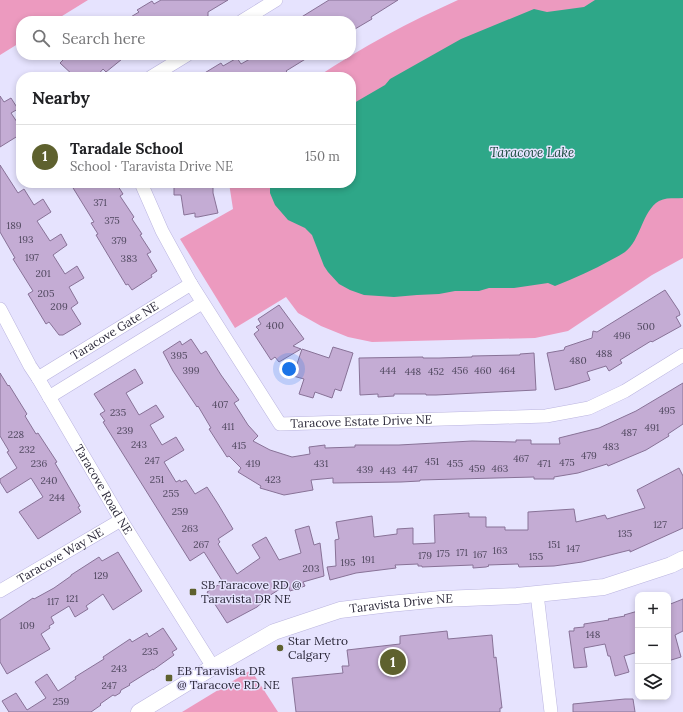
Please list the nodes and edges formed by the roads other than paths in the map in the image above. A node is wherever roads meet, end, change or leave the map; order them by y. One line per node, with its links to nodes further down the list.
1 (276, 0): 2 (street)
2 (250, 16)
3 (179, 60): 4 (street)
4 (159, 72)
5 (143, 188): 6 (street, Taracove Estate Drive NE)
6 (191, 284): 7 (street, Taracove Estate Drive NE); 10 (street, Taracove Gate NE)
7 (202, 303): 9 (street, Taracove Estate Drive NE); 11 (street, Taracove Gate NE)
8 (0, 310): 10 (street, Taracove Road NE)
9 (683, 355)
10 (38, 378): 11 (street, Taracove Road NE)
11 (49, 396): 12 (street, Taracove Road NE)
12 (121, 520): 14 (street, Taracove Way NE); 16 (street, Taracove Road NE)
13 (683, 559): 15 (street, Taravista Drive NE)
14 (0, 592)
15 (537, 594): 16 (street, Taravista Drive NE); 18 (street)
16 (213, 667): 17 (street, Taravista Drive NE)
17 (139, 712)
18 (551, 712)

